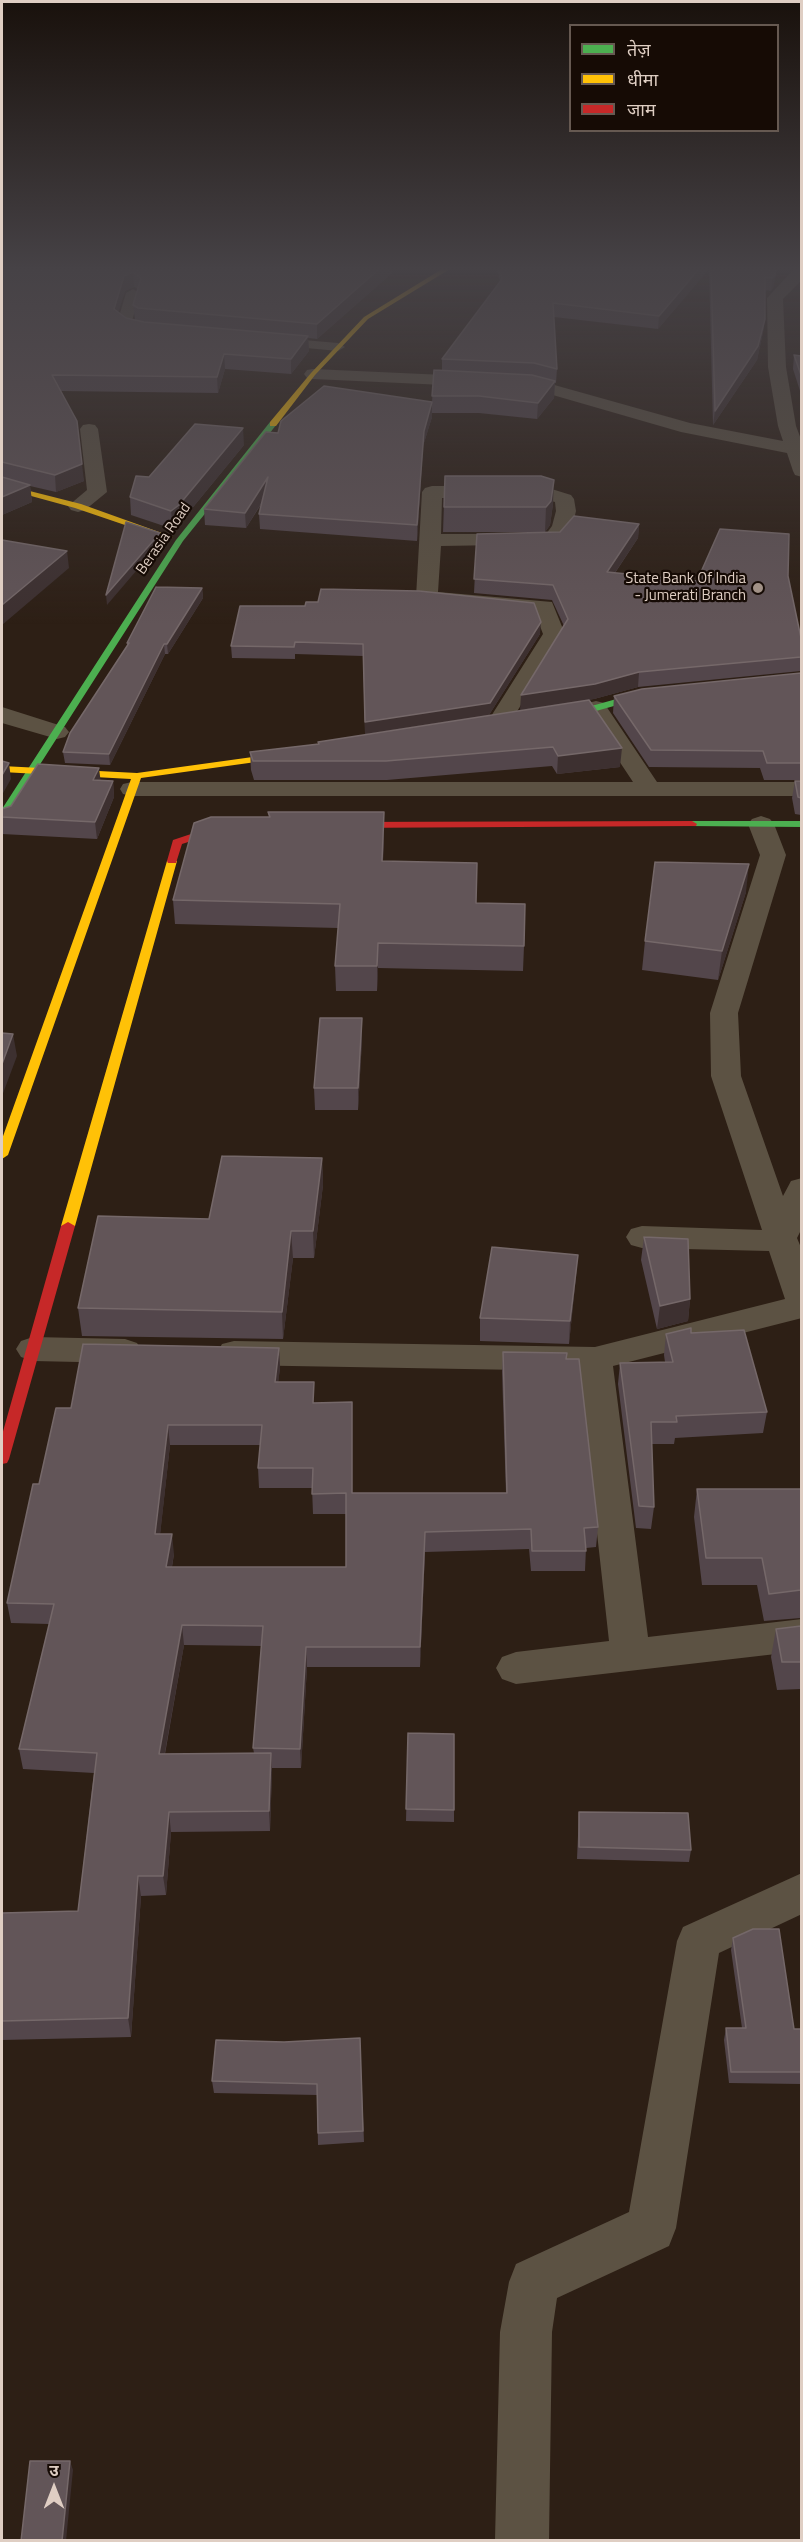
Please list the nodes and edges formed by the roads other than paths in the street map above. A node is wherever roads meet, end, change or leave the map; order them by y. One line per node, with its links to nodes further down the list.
1 (302, 388): 10 (street, Berasia Road)
2 (546, 388): 6 (street)
3 (783, 388): 4 (street)
4 (794, 426): 6 (street)
5 (90, 429): 9 (street)
6 (793, 449): 7 (street)
7 (801, 471)
8 (2, 486): 9 (street)
9 (78, 506): 10 (street)
10 (180, 540): 16 (street, Berasia Road)
11 (431, 540): 11 (street); 15 (street)
12 (673, 692): 13 (street)
13 (596, 708): 15 (street); 21 (street)
14 (2, 714): 16 (street)
15 (494, 722)
16 (57, 732): 19 (street, Berasia Road)
17 (313, 751): 20 (street)
18 (2, 769): 19 (street)
19 (32, 770): 20 (street); 23 (street, Berasia Road)
20 (134, 783): 21 (street); 28 (street)
21 (649, 788): 22 (street)
22 (801, 789)
23 (2, 816)
24 (761, 824): 25 (street); 26 (street); 31 (street)
25 (801, 824)
26 (320, 825)
27 (248, 826): 34 (street)
28 (2, 1155)
29 (801, 1188): 31 (street)
30 (642, 1237): 31 (street)
31 (780, 1241): 32 (street)
32 (801, 1300)
33 (801, 1306): 37 (street)
34 (33, 1349): 35 (street); 38 (street)
35 (161, 1351)
36 (208, 1352): 37 (street)
37 (595, 1359): 40 (street)
38 (2, 1459)
39 (801, 1635): 40 (street)
40 (630, 1655): 41 (street)
41 (516, 1668)
42 (801, 1892): 43 (street)
43 (522, 2541)

